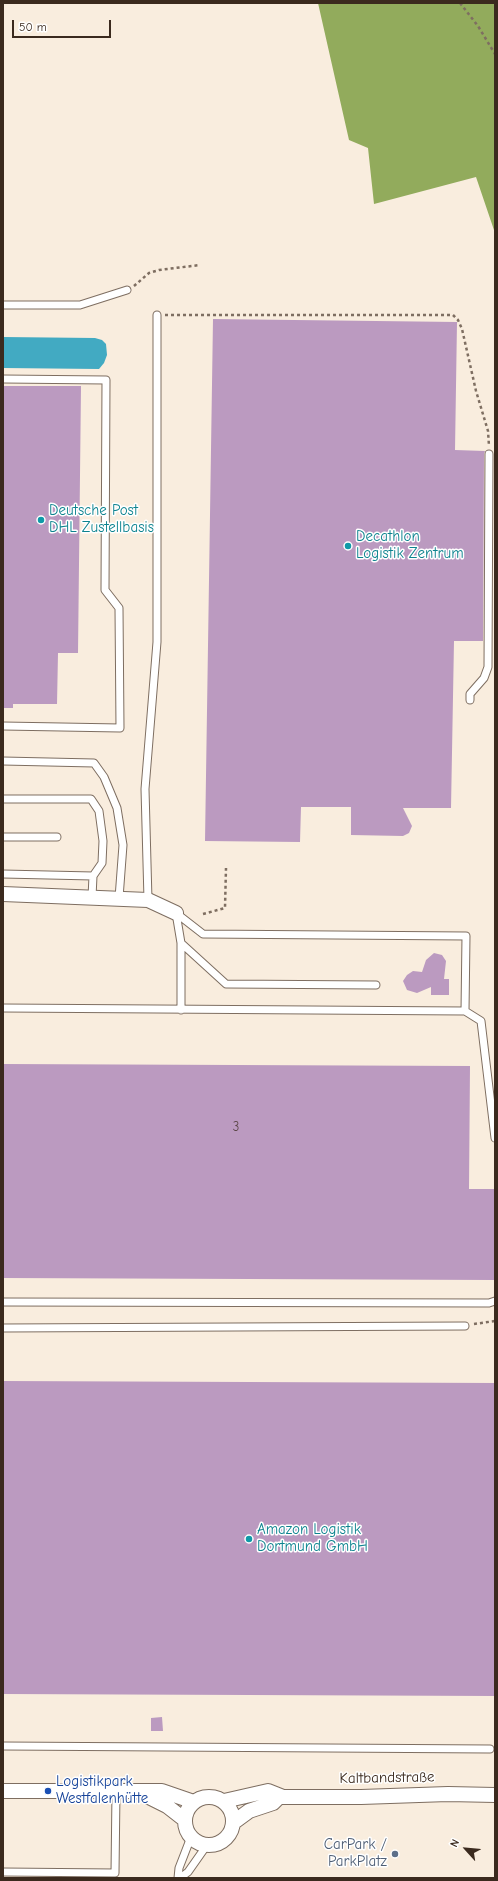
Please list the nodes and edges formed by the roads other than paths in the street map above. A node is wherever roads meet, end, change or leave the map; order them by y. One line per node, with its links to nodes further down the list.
1 (127, 290): 2 (lane)
2 (3, 305)
3 (157, 315): 17 (lane)
4 (3, 379): 7 (lane)
5 (489, 454): 6 (lane)
6 (470, 700)
7 (3, 726)
8 (3, 761): 16 (lane)
9 (3, 799): 13 (lane)
10 (3, 836): 11 (lane)
11 (56, 837)
12 (3, 874): 13 (lane)
13 (93, 876): 15 (lane)
14 (3, 894): 15 (street)
15 (92, 898): 16 (street)
16 (119, 898): 17 (street)
17 (148, 900): 18 (street)
18 (176, 913): 19 (lane); 23 (lane)
19 (181, 943): 20 (lane); 22 (lane)
20 (376, 985)
21 (3, 1008): 22 (lane)
22 (181, 1010): 23 (lane)
23 (465, 1011): 24 (lane)
24 (495, 1138)
25 (495, 1301): 26 (lane)
26 (3, 1302)
27 (466, 1326): 28 (lane)
28 (3, 1328)
29 (3, 1746): 30 (lane)
30 (490, 1749)
31 (3, 1790): 33 (street)
32 (139, 1791): 33 (street); 37 (street); 38 (street)
33 (116, 1792): 42 (lane)
34 (495, 1795): 35 (street, Kaltbandstraße)
35 (279, 1797): 36 (street, Kaltbandstraße); 39 (street, Kaltbandstraße)
36 (224, 1801): 37 (street); 39 (street)
37 (194, 1802): 38 (street)
38 (185, 1820): 40 (street)
39 (234, 1822): 41 (street)
40 (191, 1837): 41 (street); 43 (lane)
41 (207, 1845): 43 (lane)
42 (3, 1872)
43 (179, 1878)

